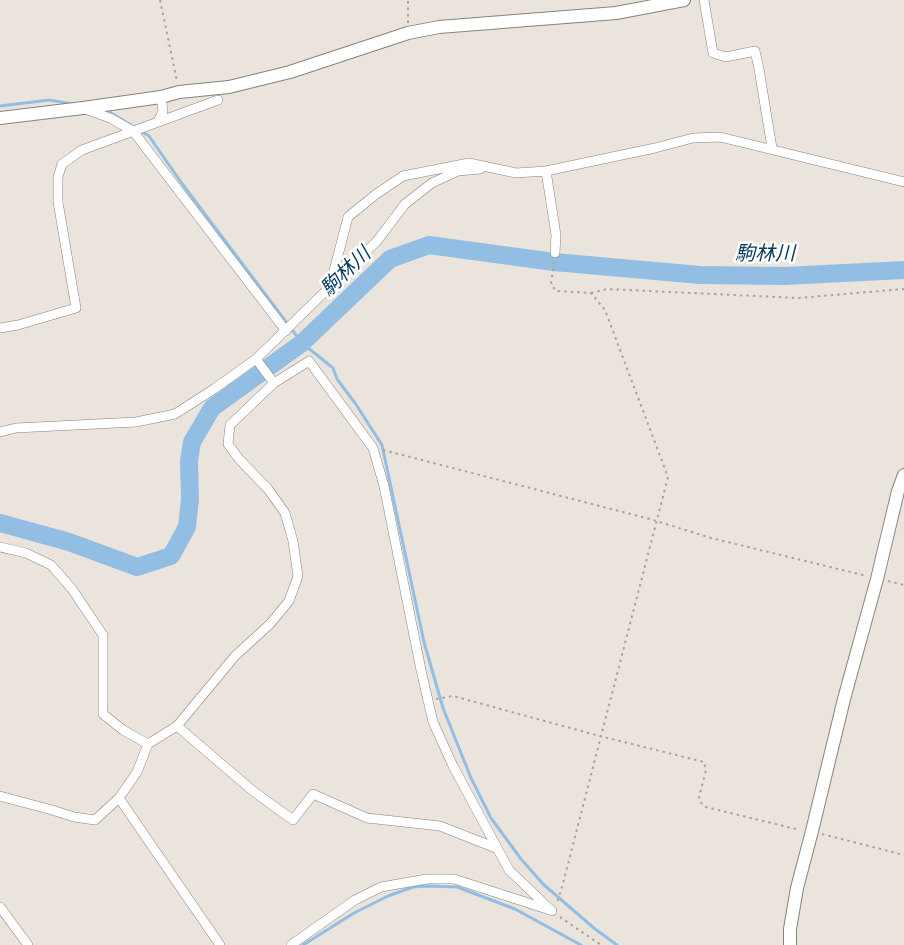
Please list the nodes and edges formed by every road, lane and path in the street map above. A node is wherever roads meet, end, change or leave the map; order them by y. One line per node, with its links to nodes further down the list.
1 (160, 0): 6 (path)
2 (408, 0): 5 (path)
3 (684, 0): 5 (street)
4 (704, 0): 13 (street)
5 (408, 33): 6 (street)
6 (180, 92): 7 (street)
7 (161, 96): 9 (street); 11 (street)
8 (218, 100): 11 (street)
9 (83, 108): 10 (street); 12 (street)
10 (0, 118)
11 (158, 122): 12 (street)
12 (133, 131): 21 (street); 22 (street)
13 (772, 148): 15 (street); 16 (street)
14 (491, 168): 15 (street); 18 (street); 18 (street)
15 (546, 171): 17 (street)
16 (904, 182)
17 (556, 253): 20 (path)
18 (330, 286): 22 (street)
19 (904, 290): 20 (path)
20 (590, 293): 28 (path)
21 (0, 328)
22 (286, 330): 23 (street)
23 (256, 359): 24 (street); 25 (street)
24 (274, 383): 26 (street); 33 (street)
25 (0, 432)
26 (373, 448): 28 (path); 39 (street)
27 (904, 475): 30 (street)
28 (657, 520): 30 (path); 34 (path)
29 (0, 547): 35 (street)
30 (877, 579): 31 (path); 38 (street)
31 (904, 585)
32 (435, 699): 34 (path)
33 (177, 726): 35 (street); 39 (street)
34 (601, 736): 38 (path); 42 (path)
35 (148, 744): 37 (street)
36 (0, 796): 37 (street)
37 (119, 798): 44 (street)
38 (812, 831): 40 (path); 47 (street)
39 (496, 848): 42 (street)
40 (904, 856)
41 (0, 907): 43 (street)
42 (552, 911): 45 (street); 46 (path)
43 (28, 945)
44 (220, 945)
45 (291, 945)
46 (601, 945)
47 (790, 945)

